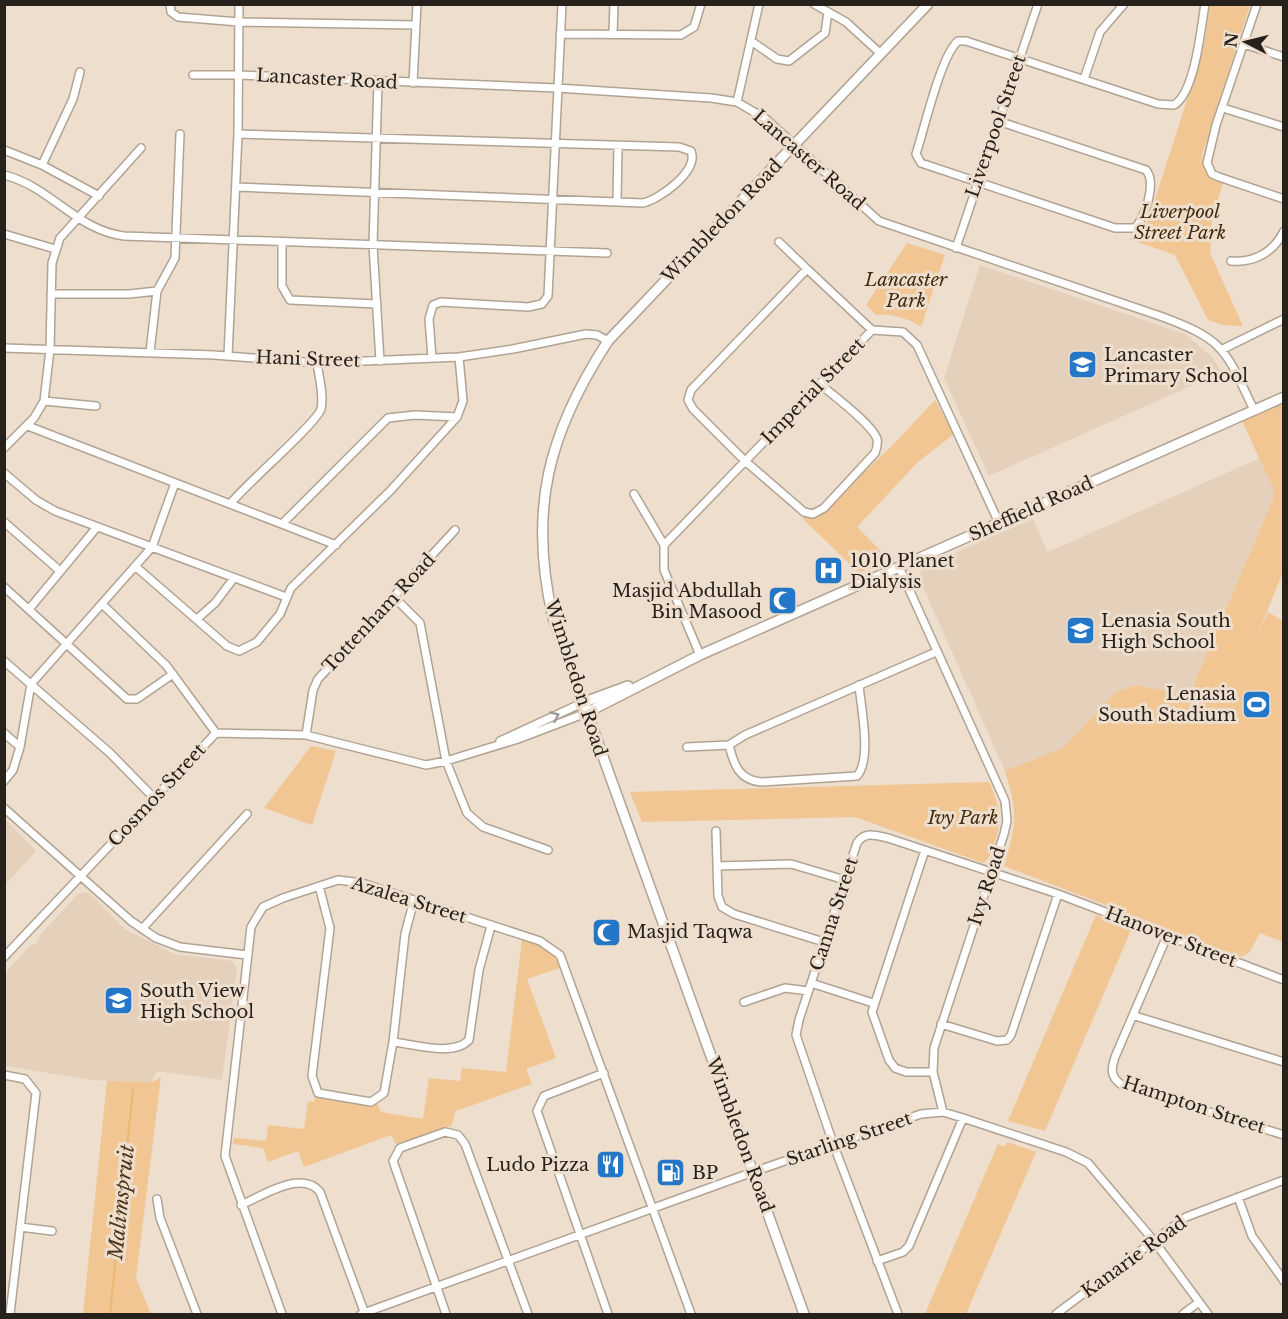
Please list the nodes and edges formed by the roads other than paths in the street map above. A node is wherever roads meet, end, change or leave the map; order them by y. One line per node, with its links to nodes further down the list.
1 (170, 4): 15 (street)
2 (239, 4): 15 (street)
3 (417, 4): 16 (street)
4 (562, 4): 17 (street)
5 (614, 4): 18 (street)
6 (701, 4): 18 (street)
7 (759, 4): 19 (street)
8 (814, 4): 14 (street)
9 (928, 4): 21 (street, Wimbledon Road)
10 (1038, 4): 23 (street, Liverpool Street)
11 (1124, 4): 27 (street)
12 (1205, 4): 27 (street)
13 (1257, 4): 20 (street)
14 (828, 12): 19 (street); 21 (street)
15 (239, 22): 16 (street); 26 (street)
16 (416, 25): 29 (street)
17 (560, 34): 18 (street); 30 (street)
18 (613, 34)
19 (751, 41): 31 (street)
20 (1244, 44): 22 (street); 32 (street)
21 (881, 54): 39 (street, Wimbledon Road)
22 (1284, 57)
23 (1019, 59): 27 (street); 33 (street, Liverpool Street); 45 (street)
24 (80, 72): 43 (street)
25 (193, 75): 26 (street, Lancaster Road)
26 (239, 75): 28 (street, Lancaster Road); 36 (street)
27 (1084, 79)
28 (378, 82): 29 (street, Lancaster Road); 37 (street)
29 (413, 83): 30 (street, Lancaster Road)
30 (557, 88): 31 (street, Lancaster Road); 38 (street)
31 (737, 102): 39 (street, Lancaster Road)
32 (1223, 108): 34 (street); 50 (street)
33 (998, 121): 45 (street, Liverpool Street); 45 (street)
34 (1284, 128)
35 (180, 134): 55 (street)
36 (238, 134): 37 (street); 46 (street)
37 (376, 140): 38 (street); 47 (street)
38 (555, 145): 40 (street); 49 (street)
39 (796, 145): 61 (street, Lancaster Road); 71 (street, Wimbledon Road)
40 (618, 146): 51 (street); 51 (street)
41 (141, 148): 48 (street)
42 (4, 150): 43 (street)
43 (42, 165): 48 (street)
44 (4, 175): 52 (street)
45 (977, 183): 61 (street, Liverpool Street)
46 (236, 187): 47 (street); 56 (street)
47 (373, 192): 49 (street); 59 (street)
48 (99, 196): 52 (street)
49 (554, 198): 51 (street); 62 (street)
50 (1284, 199)
51 (617, 202)
52 (79, 220): 55 (street); 60 (street)
53 (1284, 231): 64 (street)
54 (4, 234): 60 (street)
55 (177, 237): 56 (street); 66 (street)
56 (232, 241): 58 (street); 76 (street)
57 (779, 242): 65 (street)
58 (282, 243): 59 (street); 68 (street)
59 (373, 245): 62 (street); 68 (street)
60 (56, 249): 67 (street)
61 (956, 249): 73 (street, Lancaster Road)
62 (551, 252): 63 (street); 78 (street)
63 (608, 253)
64 (1231, 261)
65 (807, 269): 70 (street); 89 (street)
66 (157, 291): 67 (street); 75 (street)
67 (51, 294): 74 (street)
68 (376, 304): 79 (street)
69 (1284, 320): 73 (street)
70 (872, 330): 81 (street, Imperial Street); 96 (street, Imperial Street)
71 (608, 342): 77 (street, Hani Street); 119 (street, Wimbledon Road)
72 (4, 348): 74 (street, Hani Street)
73 (1223, 349): 85 (street, Lancaster Road)
74 (50, 350): 75 (street, Hani Street); 83 (street)
75 (150, 352): 76 (street, Hani Street)
76 (228, 356): 80 (street, Hani Street)
77 (459, 357): 78 (street, Hani Street); 86 (street)
78 (432, 358): 79 (street, Hani Street)
79 (380, 361): 80 (street, Hani Street)
80 (317, 363): 93 (street)
81 (821, 385): 89 (street, Imperial Street); 89 (street)
82 (1284, 397): 85 (street, Sheffield Road)
83 (44, 401): 84 (street); 87 (street)
84 (96, 406)
85 (1254, 410): 96 (street, Sheffield Road)
86 (457, 417): 95 (street); 99 (street)
87 (28, 426): 88 (street); 91 (street)
88 (4, 448)
89 (745, 461): 100 (street, Imperial Street)
90 (4, 472): 97 (street)
91 (175, 483): 93 (street); 101 (street)
92 (634, 494): 100 (street)
93 (231, 503): 95 (street)
94 (4, 522): 104 (street)
95 (283, 523): 99 (street)
96 (999, 523): 103 (street, Sheffield Road)
97 (97, 527): 101 (street); 104 (street)
98 (455, 530): 108 (street, Tottenham Road)
99 (336, 545): 107 (street)
100 (664, 545): 114 (street)
101 (152, 547): 102 (street); 105 (street)
102 (135, 566): 109 (street); 111 (street)
103 (899, 567): 113 (street, Ivy Road); 114 (street, Sheffield Road)
104 (60, 571): 110 (street)
105 (234, 578): 107 (street); 111 (street)
106 (4, 587): 110 (street)
107 (286, 597): 111 (street)
108 (395, 598): 122 (street, Tottenham Road); 126 (street)
109 (102, 604): 112 (street); 116 (street)
110 (30, 608): 112 (street)
111 (197, 619)
112 (67, 643): 116 (street); 117 (street)
113 (936, 652): 118 (street); 135 (street, Ivy Road)
114 (700, 656): 119 (street, Sheffield Road)
115 (4, 661): 117 (street)
116 (172, 674): 121 (street)
117 (31, 684): 124 (street); 128 (street)
118 (859, 685): 123 (street); 123 (street)
119 (584, 708): 126 (street, Cosmos Street); 163 (street, Wimbledon Road)
120 (4, 733): 124 (street)
121 (216, 733): 122 (street, Cosmos Street); 128 (street, Cosmos Street)
122 (306, 735): 126 (street, Cosmos Street)
123 (729, 745): 125 (street)
124 (20, 747): 127 (street)
125 (687, 747)
126 (446, 761): 132 (street)
127 (4, 781)
128 (155, 799): 136 (street, Cosmos Street)
129 (4, 808): 136 (street)
130 (247, 814): 142 (street)
131 (716, 831): 134 (street)
132 (548, 850)
133 (925, 850): 135 (street, Canna Street); 137 (street, Canna Street); 151 (street)
134 (717, 866): 137 (street); 144 (street)
135 (991, 871): 139 (street, Canna Street); 153 (street, Ivy Road)
136 (82, 875): 142 (street); 146 (street, Cosmos Street)
137 (844, 880): 144 (street, Canna Street)
138 (319, 886): 140 (street, Azalea Street); 145 (street, Azalea Street); 154 (street)
139 (1058, 894): 143 (street, Hanover Street); 153 (street)
140 (414, 900): 141 (street, Azalea Street); 154 (street)
141 (491, 926): 154 (street); 157 (street, Azalea Street)
142 (142, 929): 145 (street)
143 (1167, 936): 147 (street, Hanover Street); 152 (street, Hampton Street)
144 (824, 942): 148 (street, Canna Street)
145 (247, 955): 167 (street, Azalea Street)
146 (4, 957)
147 (1284, 980)
148 (811, 983): 149 (street, Canna Street); 151 (street)
149 (808, 991): 150 (street); 162 (street, Canna Street)
150 (744, 1002)
151 (873, 1003): 156 (street)
152 (1135, 1016): 155 (street); 161 (street, Hampton Street)
153 (941, 1024): 156 (street, Ivy Road)
154 (393, 1042)
155 (1284, 1062)
156 (933, 1072): 159 (street, Ivy Road)
157 (604, 1073): 168 (street, Azalea Street); 171 (street)
158 (4, 1075): 169 (street)
159 (943, 1112): 160 (street, Starling Street); 162 (street, Starling Street)
160 (963, 1118): 172 (street, Starling Street); 174 (street)
161 (1284, 1135)
162 (834, 1146): 163 (street, Starling Street); 174 (street, Canna Street)
163 (753, 1172): 168 (street, Starling Street); 187 (street, Wimbledon Road)
164 (1284, 1180): 165 (street, Kanarie Road)
165 (1238, 1197): 172 (street, Kanarie Road); 175 (street)
166 (157, 1198): 180 (street)
167 (241, 1205): 181 (street, Azalea Street); 182 (street)
168 (654, 1209): 171 (street, Starling Street); 186 (street, Azalea Street)
169 (20, 1227): 170 (street); 179 (street)
170 (52, 1231)
171 (580, 1235): 173 (street, Starling Street); 185 (street)
172 (1154, 1241): 178 (street, Starling Street); 189 (street, Kanarie Road)
173 (508, 1261): 177 (street, Starling Street); 177 (street); 184 (street)
174 (877, 1261): 188 (street, Canna Street)
175 (1281, 1273): 176 (street)
176 (1284, 1281)
177 (436, 1287): 182 (street, Starling Street); 183 (street)
178 (1199, 1302): 190 (street); 191 (street, Starling Street)
179 (10, 1314)
180 (197, 1314)
181 (282, 1314)
182 (364, 1314)
183 (446, 1314)
184 (528, 1314)
185 (608, 1314)
186 (691, 1314)
187 (804, 1314)
188 (898, 1314)
189 (1056, 1314)
190 (1183, 1314)
191 (1208, 1314)

